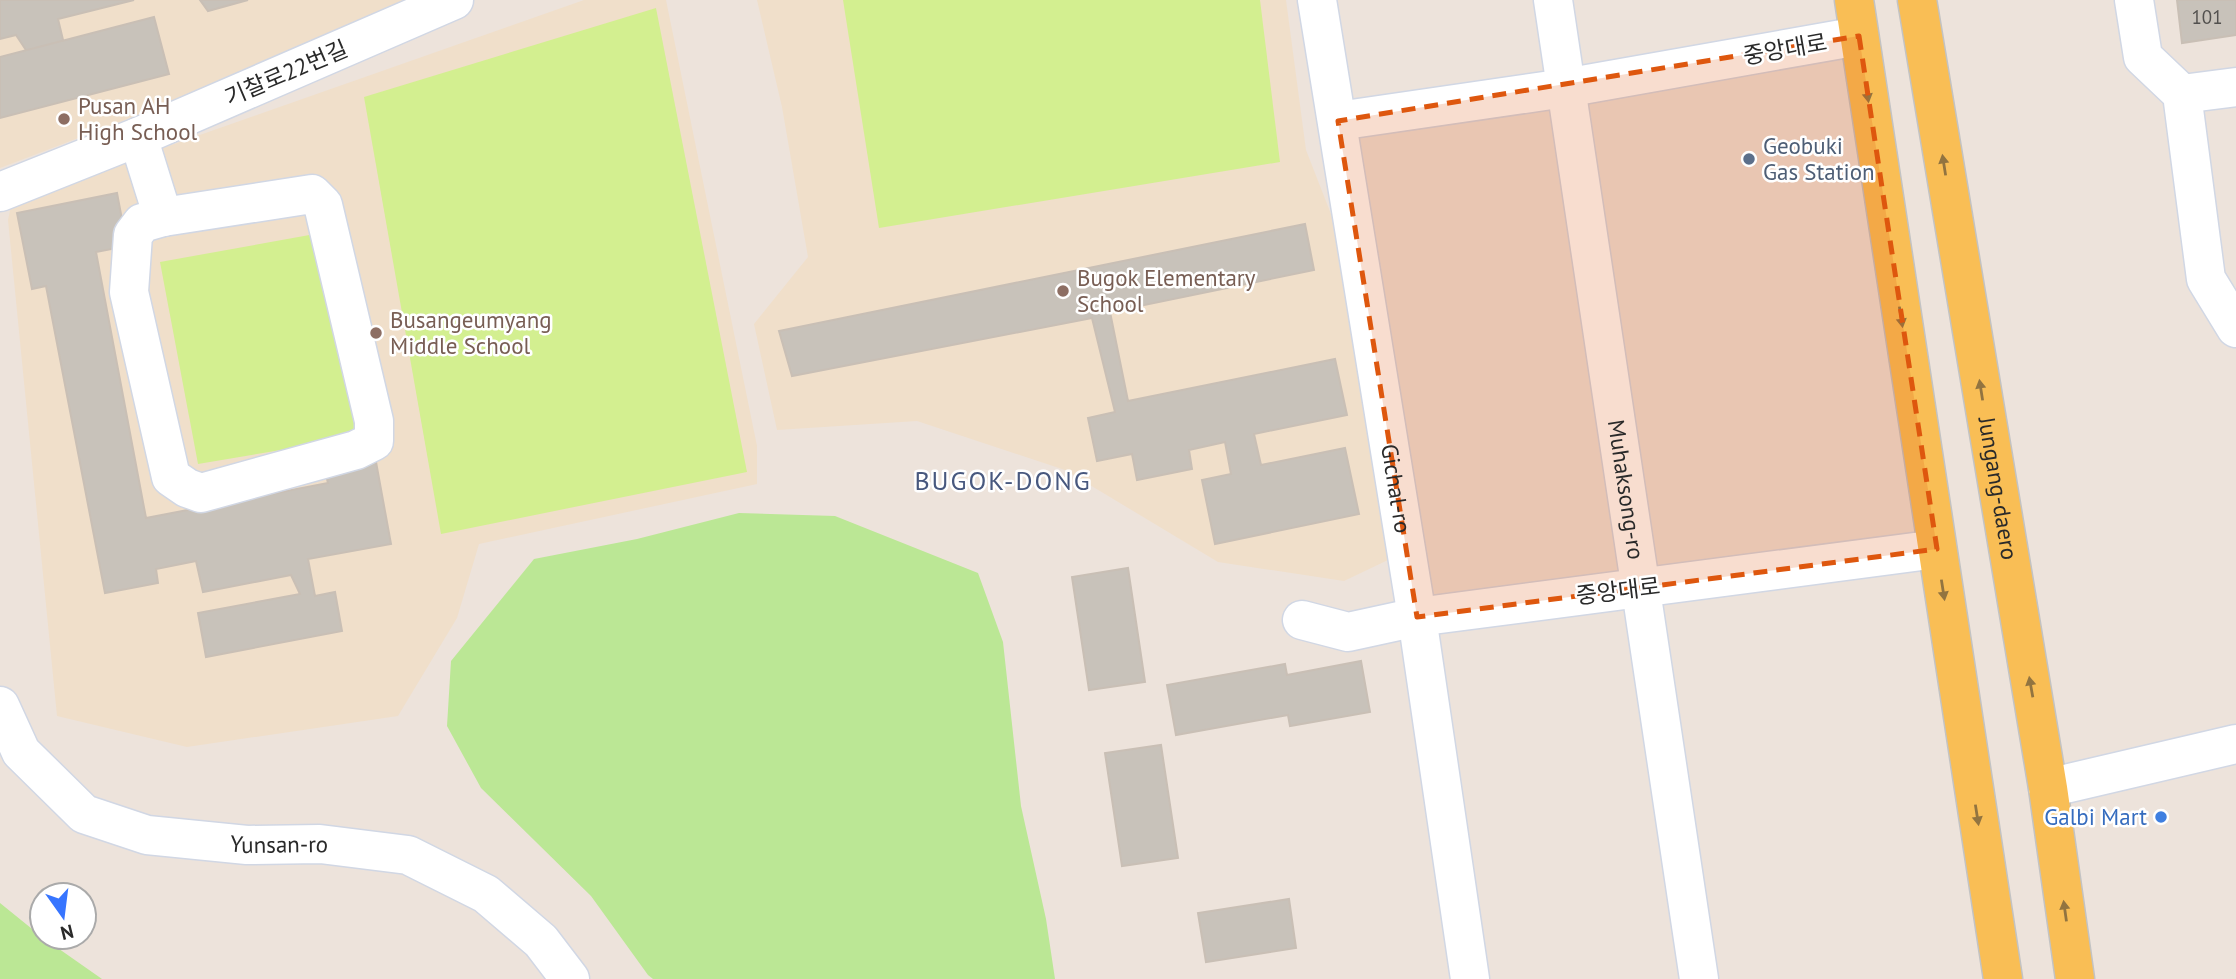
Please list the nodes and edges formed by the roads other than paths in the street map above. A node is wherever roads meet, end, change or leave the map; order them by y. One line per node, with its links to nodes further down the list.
1 (454, 0): 11 (street, 기찰로22번길)
2 (1317, 0): 10 (street, Gichal-ro)
3 (1553, 0): 8 (street, Muhaksong-ro)
4 (1917, 0): 21 (main road, Jungang-daero, one-way to 4)
5 (2134, 0): 9 (street)
6 (1856, 18): 8 (street, 중앙대로); 15 (main road, one-way to 15)
7 (2236, 87): 9 (street)
8 (1565, 88): 10 (street, 중앙대로); 16 (street, Muhaksong-ro)
9 (2182, 94): 14 (street)
10 (1338, 121): 17 (street, Gichal-ro)
11 (138, 137): 12 (street, 기찰로22번길); 13 (street)
12 (0, 192)
13 (163, 217): 13 (street)
14 (2236, 328)
15 (1937, 548): 16 (street, 중앙대로); 25 (main road, one-way to 25)
16 (1640, 588): 17 (street, 중앙대로); 24 (street, Muhaksong-ro)
17 (1417, 617): 18 (street, 중앙대로); 23 (street, Gichal-ro)
18 (1302, 620)
19 (0, 706): 22 (street, Yunsan-ro)
20 (2236, 744): 21 (street)
21 (2048, 789): 26 (main road, Jungang-daero, one-way to 21)
22 (570, 979)
23 (1470, 979)
24 (1699, 979)
25 (2003, 979)
26 (2075, 979)

